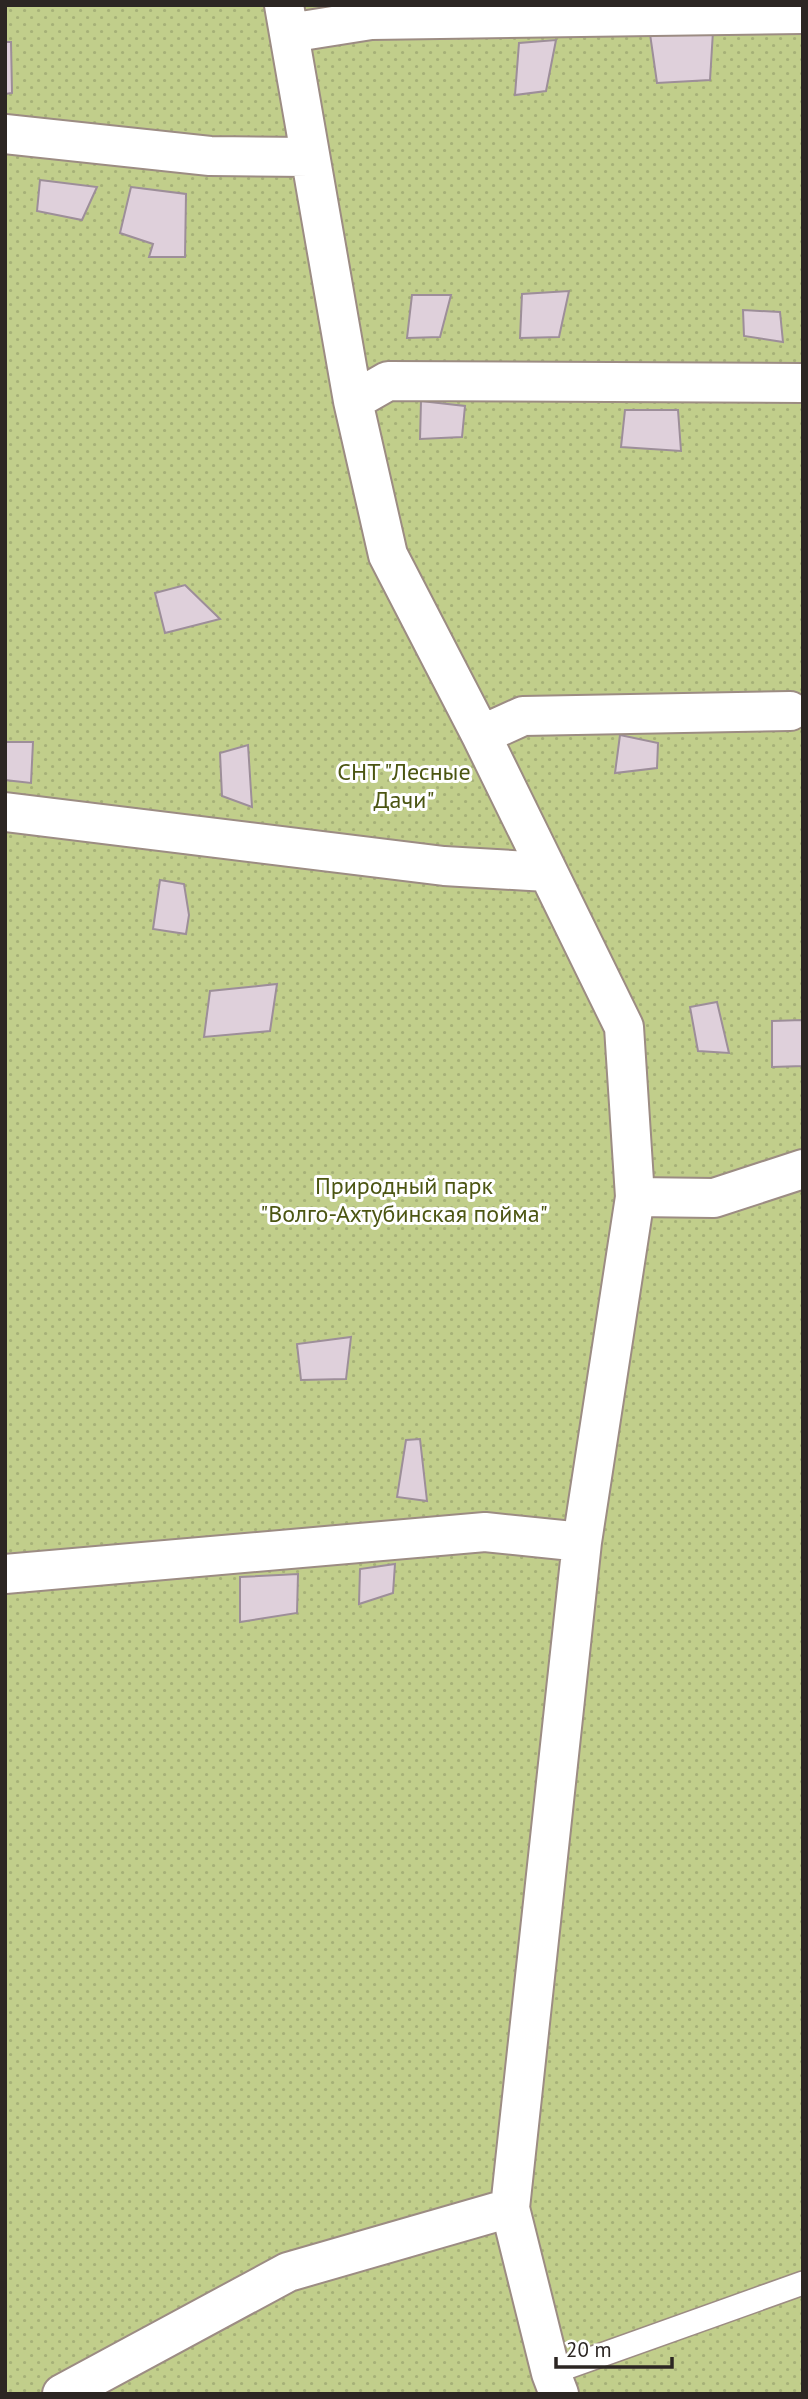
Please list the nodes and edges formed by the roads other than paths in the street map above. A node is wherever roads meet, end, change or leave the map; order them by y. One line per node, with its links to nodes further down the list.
1 (803, 14): 2 (street)
2 (287, 19): 4 (street)
3 (5, 134): 4 (street)
4 (309, 158): 6 (street)
5 (803, 383): 6 (street)
6 (353, 401): 8 (street)
7 (790, 711): 8 (street)
8 (481, 735): 10 (street)
9 (5, 812): 10 (street)
10 (547, 872): 12 (street)
11 (803, 1169): 12 (street)
12 (635, 1197): 13 (street)
13 (582, 1542): 14 (street); 15 (street)
14 (5, 1574)
15 (510, 2208): 17 (street); 18 (street)
16 (803, 2283): 17 (lane)
17 (555, 2383)
18 (62, 2394)

